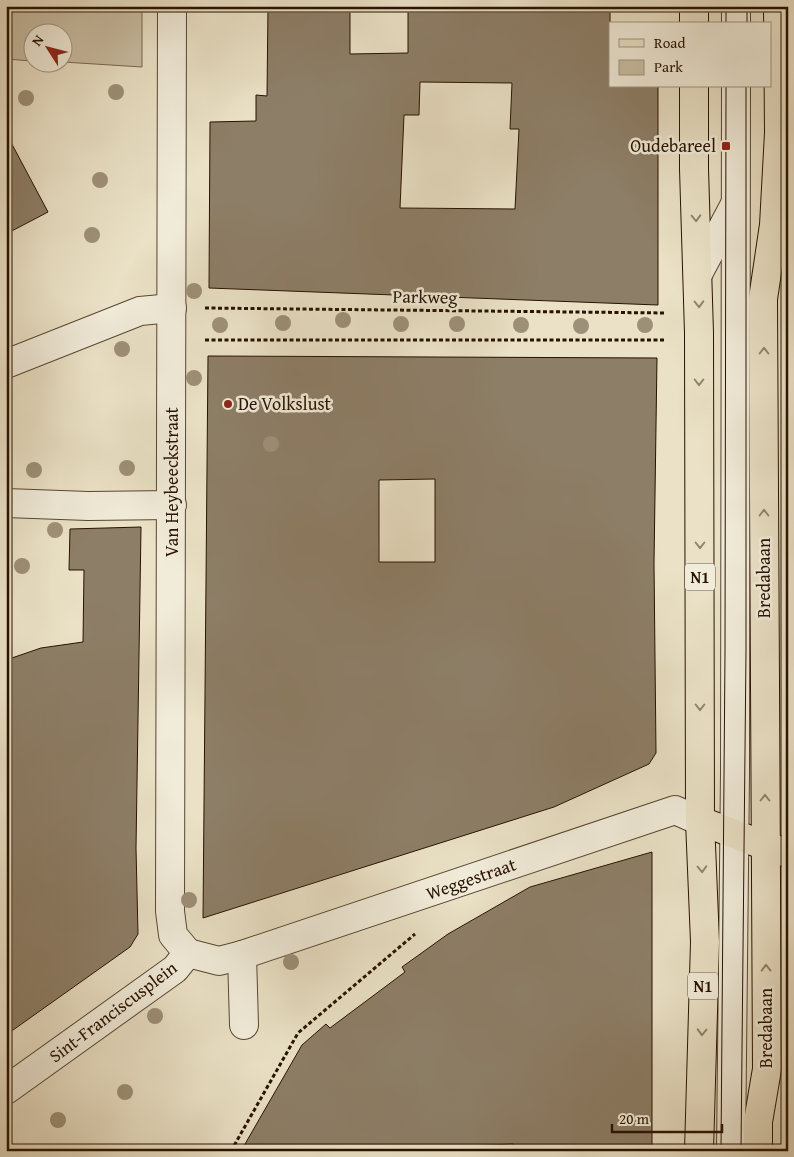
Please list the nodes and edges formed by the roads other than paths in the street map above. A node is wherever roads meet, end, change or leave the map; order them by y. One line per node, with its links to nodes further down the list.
1 (172, 6): 12 (street, Van Heybeeckstraat)
2 (694, 6): 5 (main road)
3 (736, 6): 6 (street)
4 (778, 6): 9 (main road, Bredabaan)
5 (694, 22)
6 (736, 22)
7 (694, 88): 11 (main road, N1, one-way to 11)
8 (736, 88): 10 (street, Bredabaan)
9 (783, 133): 18 (main road, Bredabaan, one-way to 9)
10 (736, 203): 11 (street); 17 (street, Bredabaan)
11 (698, 274): 16 (main road, N1, one-way to 16)
12 (172, 308): 13 (street); 15 (street, Van Heybeeckstraat)
13 (6, 364)
14 (6, 503): 15 (street)
15 (172, 504): 19 (street, Van Heybeeckstraat)
16 (700, 821): 17 (main road); 20 (street, Weggestraat); 23 (main road, N1, one-way to 23)
17 (734, 833): 18 (main road); 24 (street, Bredabaan)
18 (777, 850): 25 (main road, Bredabaan, one-way to 18)
19 (188, 953): 20 (street, Sint-Franciscusplein); 22 (street, Sint-Franciscusplein)
20 (242, 955): 21 (street)
21 (244, 1025)
22 (6, 1090)
23 (700, 1151)
24 (731, 1151)
25 (758, 1151)

